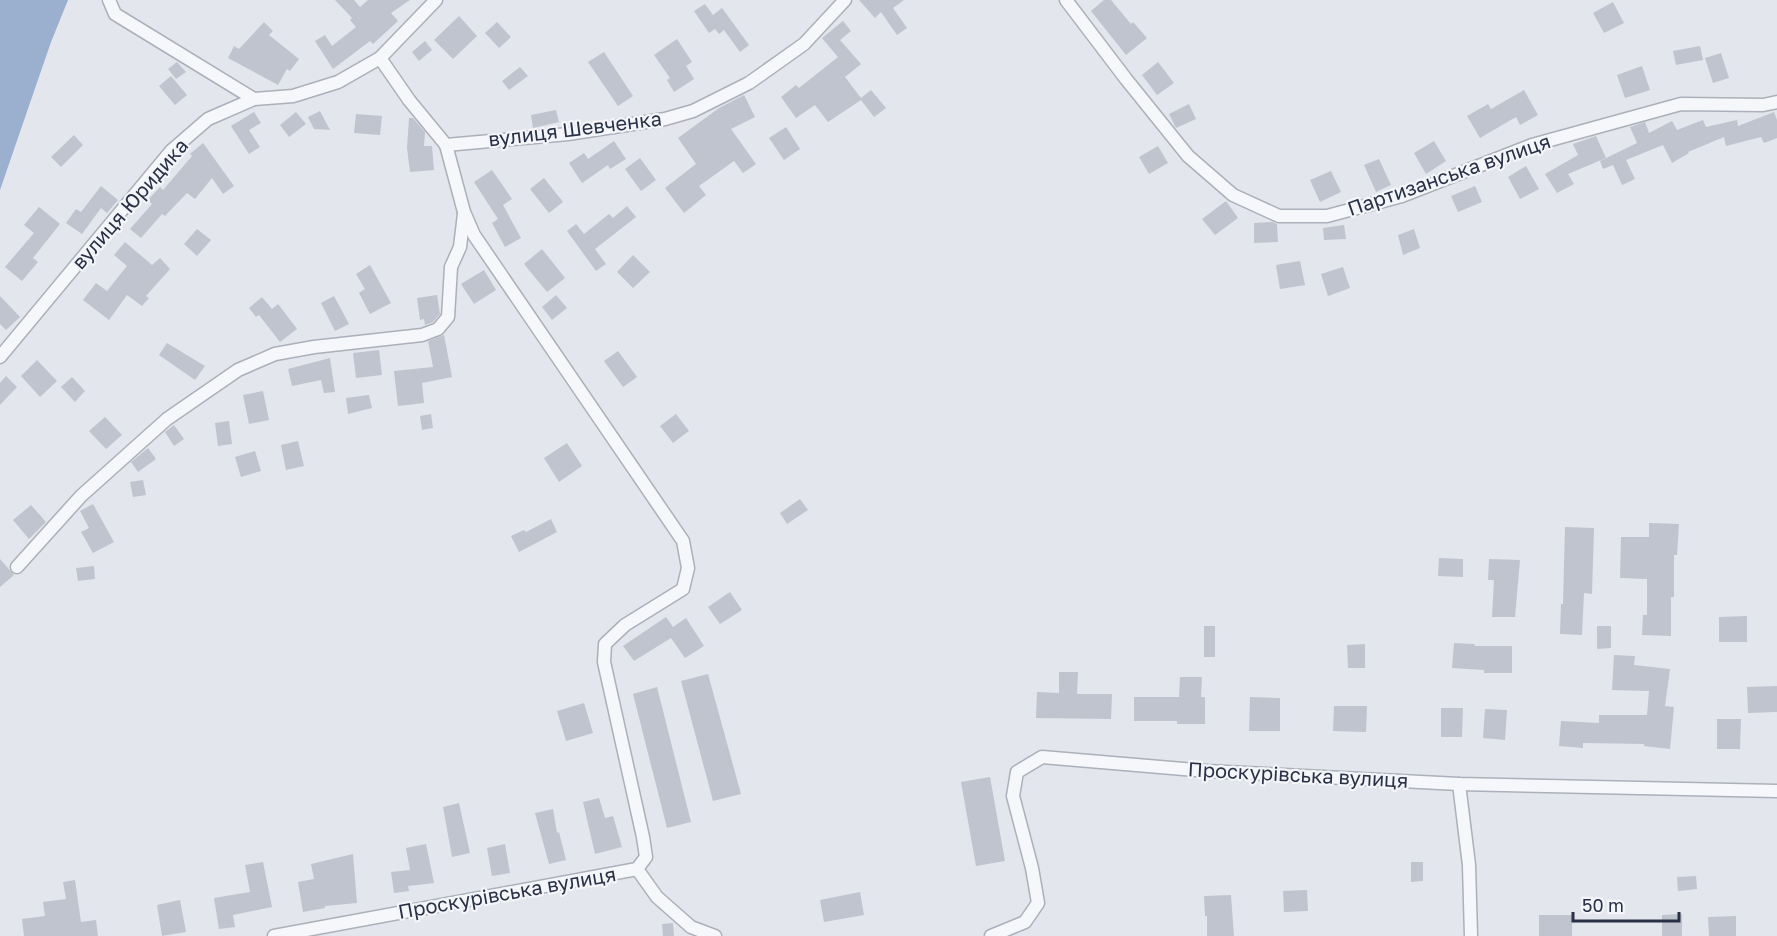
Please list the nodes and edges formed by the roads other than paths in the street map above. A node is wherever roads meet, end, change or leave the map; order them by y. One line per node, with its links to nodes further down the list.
1 (109, 0): 6 (street)
2 (436, 0): 5 (street, вулиця Юридика)
3 (845, 0): 8 (street, вулиця Шевченка)
4 (1066, 0): 7 (street, Партизанська вулиця)
5 (380, 58): 6 (street, вулиця Юридика); 8 (street)
6 (254, 99): 10 (street, вулиця Юридика)
7 (1777, 102)
8 (446, 145): 9 (street)
9 (464, 212): 11 (street); 14 (street)
10 (0, 357)
11 (17, 567)
12 (1459, 784): 13 (street, Проскурівська вулиця); 17 (street, Проскурівська вулиця); 18 (street)
13 (1777, 791)
14 (637, 870): 15 (street, Проскурівська вулиця); 16 (street, Проскурівська вулиця)
15 (274, 936)
16 (715, 936)
17 (991, 936)
18 (1471, 936)

